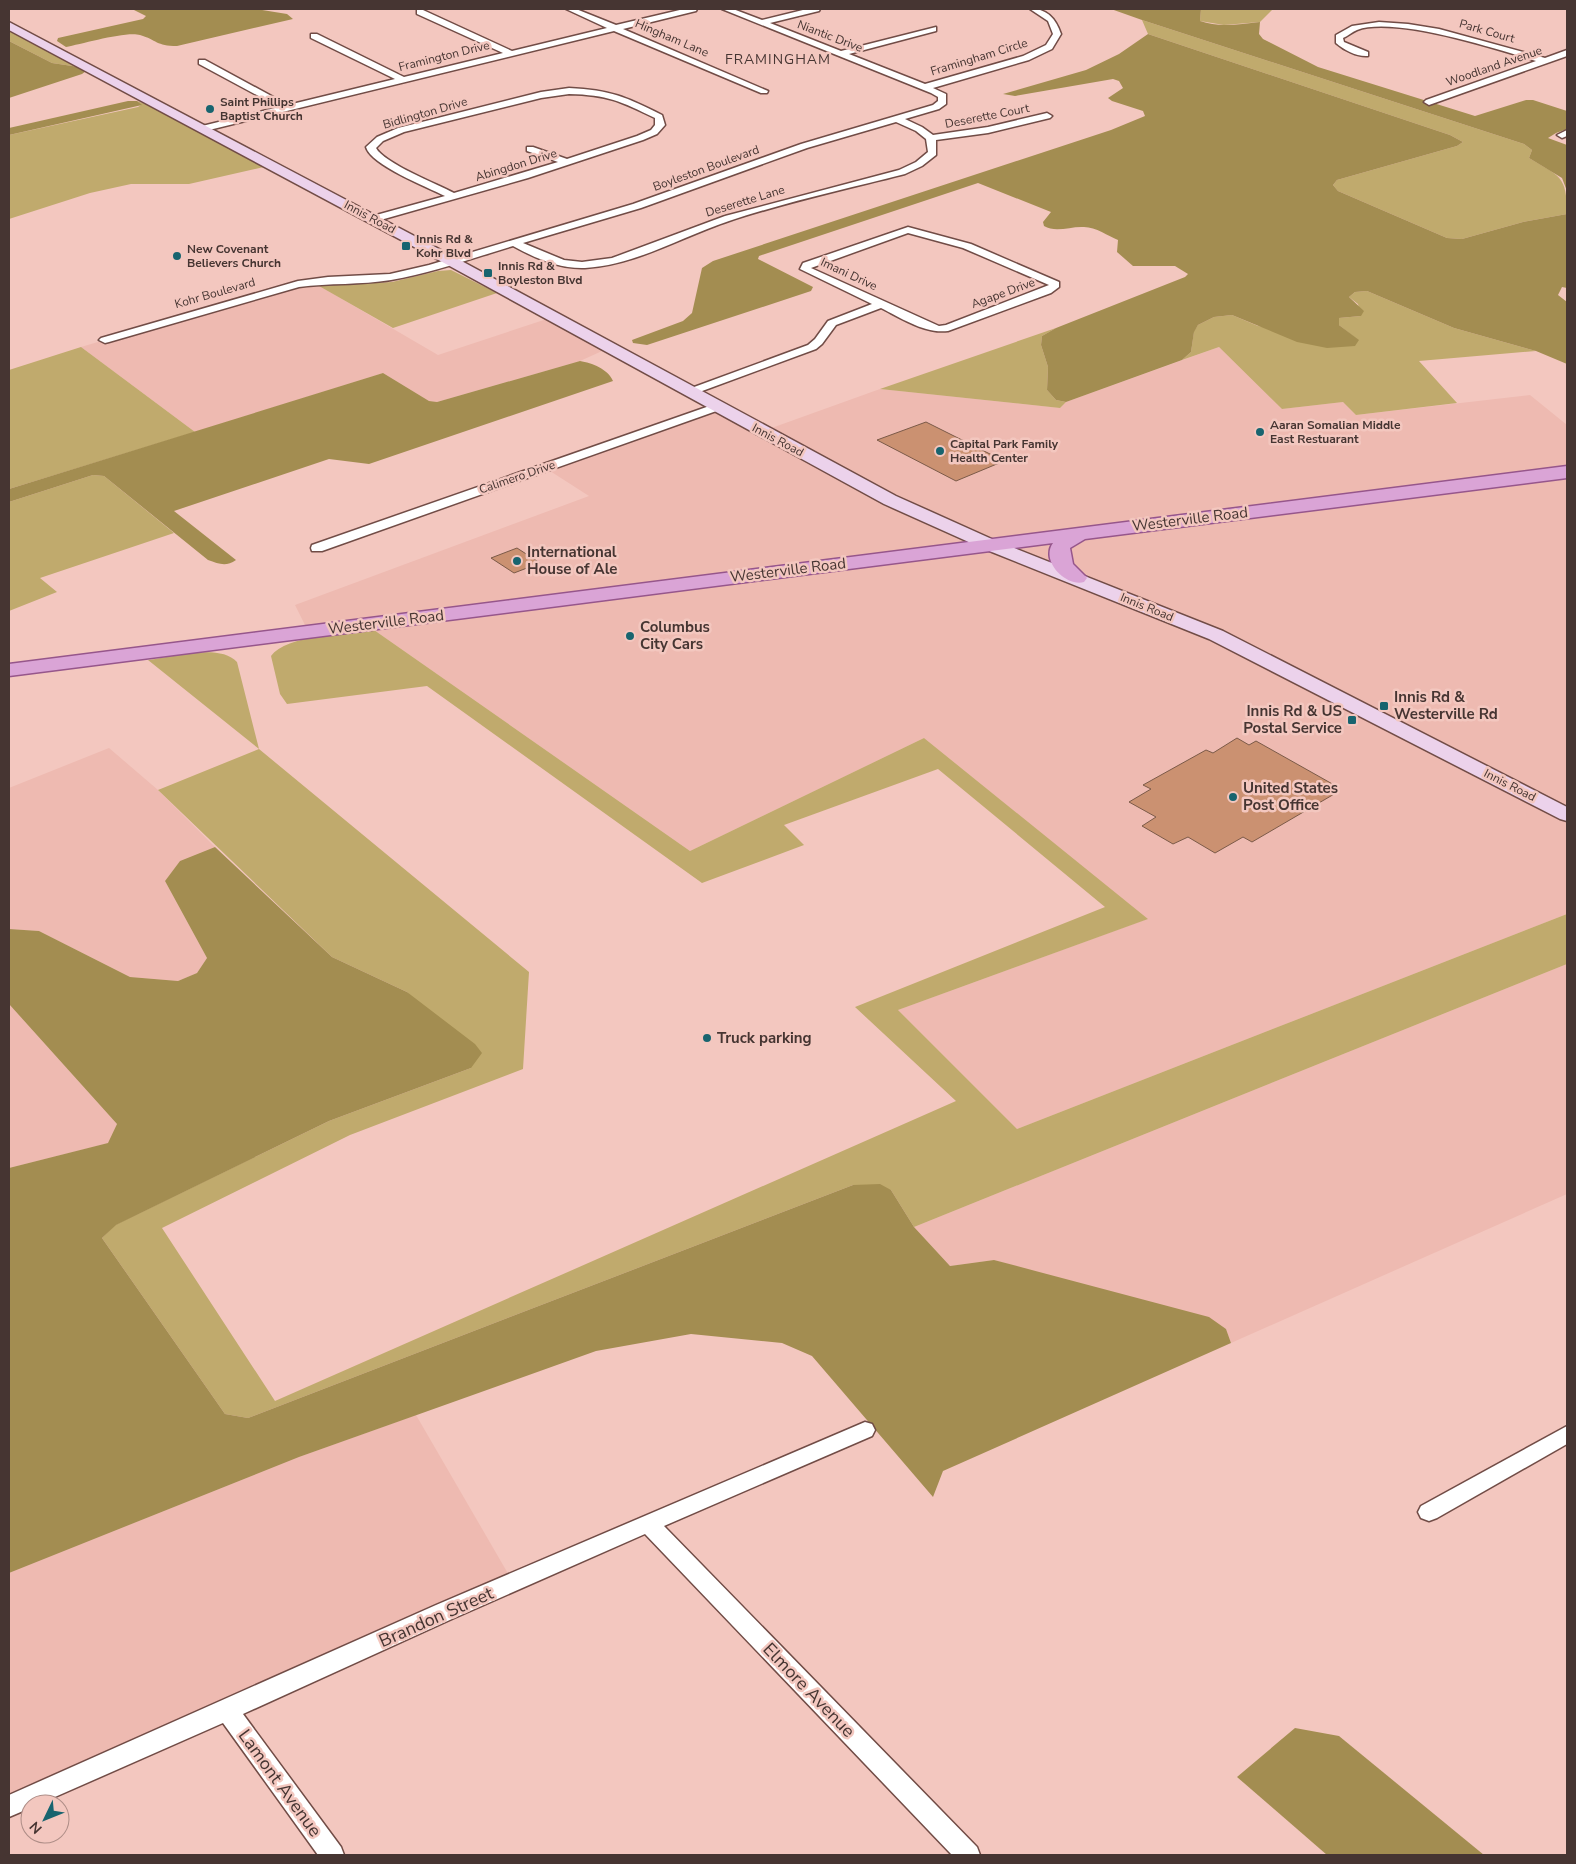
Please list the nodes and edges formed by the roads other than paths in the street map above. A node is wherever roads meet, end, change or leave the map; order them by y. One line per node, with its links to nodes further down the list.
1 (570, 9): 9 (street, Hingham Lane)
2 (692, 9): 9 (street, Framington Drive)
3 (726, 9): 7 (street, Niantic Drive)
4 (816, 9): 7 (street)
5 (1034, 9): 19 (street, Framingham Circle)
6 (420, 12): 12 (street)
7 (762, 23): 14 (street, Niantic Drive)
8 (9, 24): 26 (main road, Innis Road)
9 (613, 27): 12 (street, Framington Drive); 21 (street, Hingham Lane)
10 (933, 29): 14 (street)
11 (314, 36): 18 (street)
12 (510, 53): 18 (street, Framington Drive)
13 (1567, 53): 16 (street, Woodland Avenue)
14 (841, 54): 19 (street, Niantic Drive)
15 (1365, 54): 16 (street, Park Court)
16 (1545, 61): 22 (street, Woodland Avenue)
17 (202, 62): 23 (street)
18 (402, 79): 23 (street, Framington Drive)
19 (926, 87): 25 (street, Boyleston Boulevard)
20 (583, 90): 29 (street, Abingdon Drive); 30 (street, Bidlington Drive)
21 (764, 91)
22 (1429, 102)
23 (287, 108): 26 (street, Framington Drive)
24 (1047, 116): 27 (street, Deserette Court)
25 (898, 119): 27 (street); 33 (street, Boyleston Boulevard)
26 (202, 129): 31 (main road, Innis Road)
27 (931, 138): 33 (street, Deserette Lane)
28 (530, 148): 29 (street)
29 (566, 162): 30 (street, Abingdon Drive)
30 (453, 196): 31 (street, Abingdon Drive)
31 (373, 219): 34 (main road, Innis Road)
32 (923, 234): 35 (street, Imani Drive); 35 (street, Agape Drive)
33 (514, 243): 34 (street, Boyleston Boulevard)
34 (451, 261): 36 (street, Kohr Boulevard); 37 (main road, Innis Road)
35 (882, 304): 37 (street, Imani Drive)
36 (105, 340)
37 (690, 392): 38 (main road, Innis Road)
38 (718, 407): 41 (main road, Innis Road); 42 (street, Calimero Drive)
39 (1567, 472): 40 (main road, Westerville Road)
40 (1082, 533): 41 (main road, Westerville Road); 43 (main road)
41 (988, 544): 43 (main road, Innis Road); 44 (main road, Westerville Road)
42 (317, 548)
43 (1077, 578): 45 (main road, Innis Road)
44 (9, 670)
45 (1567, 815)
46 (864, 1430): 49 (street, Brandon Street)
47 (1567, 1434): 48 (street)
48 (1429, 1512)
49 (649, 1524): 50 (street, Brandon Street); 53 (street, Elmore Avenue)
50 (228, 1710): 51 (street, Brandon Street); 52 (street, Lamont Avenue)
51 (9, 1806)
52 (332, 1855)
53 (968, 1855)

